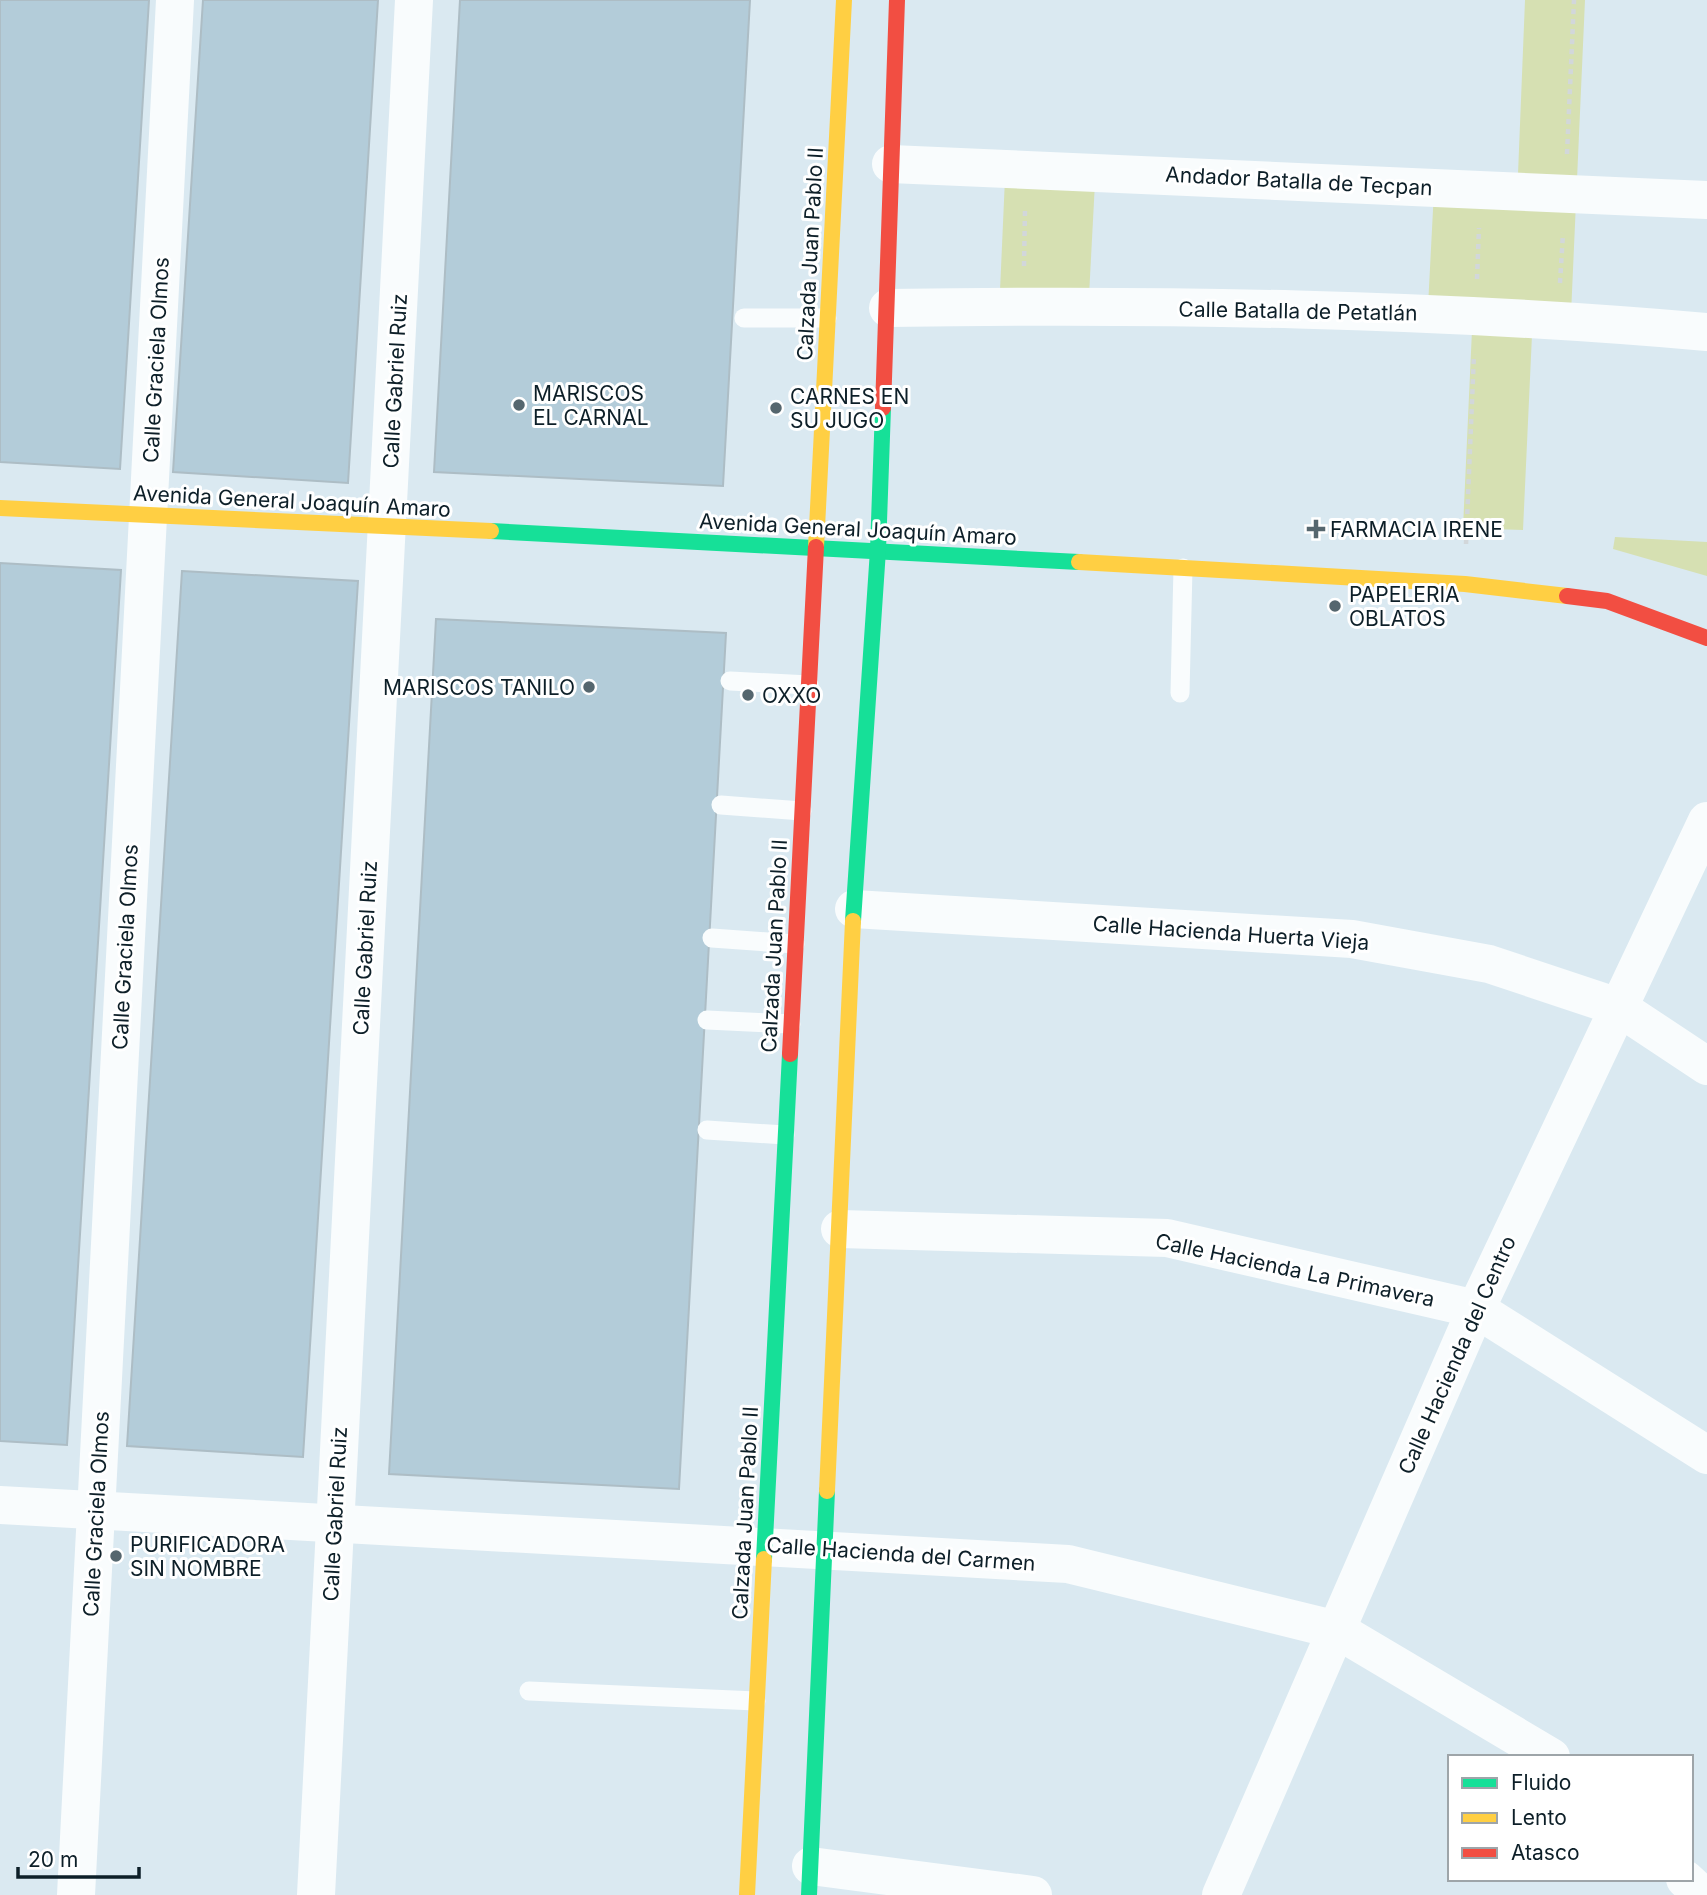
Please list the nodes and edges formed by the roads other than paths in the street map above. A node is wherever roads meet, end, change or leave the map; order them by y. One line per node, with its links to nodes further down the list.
1 (175, 0): 12 (street, Calle Graciela Olmos)
2 (414, 0): 13 (street, Calle Gabriel Ruiz)
3 (844, 0): 9 (main road, Calzada Juan Pablo II)
4 (897, 0): 5 (main road)
5 (891, 164): 6 (street, Andador Batalla de Tecpan); 7 (main road)
6 (1707, 200)
7 (888, 308): 10 (street, Calle Batalla de Petatlán); 15 (main road)
8 (744, 318): 9 (lane)
9 (827, 318): 14 (main road, Calzada Juan Pablo II)
10 (1707, 332)
11 (0, 508): 12 (main road, Avenida General Joaquín Amaro)
12 (148, 515): 13 (main road, Avenida General Joaquín Amaro); 37 (street, Calle Graciela Olmos)
13 (388, 527): 14 (main road, Avenida General Joaquín Amaro); 38 (street, Calle Gabriel Ruiz)
14 (816, 548): 15 (main road, Avenida General Joaquín Amaro); 19 (main road, Calzada Juan Pablo II)
15 (878, 550): 16 (main road, Avenida General Joaquín Amaro); 24 (main road)
16 (1183, 568): 17 (main road, Avenida General Joaquín Amaro); 20 (lane)
17 (1707, 638)
18 (730, 681): 19 (lane)
19 (808, 685): 22 (main road, Calzada Juan Pablo II)
20 (1180, 693)
21 (721, 805): 22 (lane)
22 (802, 811): 26 (main road, Calzada Juan Pablo II)
23 (1707, 821): 27 (street, Calle Hacienda del Centro)
24 (854, 909): 27 (street, Calle Hacienda Huerta Vieja); 33 (main road)
25 (712, 939): 26 (lane)
26 (795, 944): 29 (main road, Calzada Juan Pablo II)
27 (1618, 1007): 30 (street, Calle Hacienda Huerta Vieja); 34 (street, Calle Hacienda del Centro)
28 (707, 1020): 29 (lane)
29 (791, 1024): 32 (main road, Calzada Juan Pablo II)
30 (1707, 1066)
31 (707, 1130): 32 (lane)
32 (785, 1135): 39 (main road, Calzada Juan Pablo II)
33 (840, 1229): 34 (street, Calle Hacienda La Primavera); 40 (main road)
34 (1476, 1309): 35 (street, Calle Hacienda La Primavera); 41 (street, Calle Hacienda del Centro)
35 (1707, 1455)
36 (0, 1506): 37 (street, Calle Hacienda del Carmen)
37 (96, 1510): 38 (street, Calle Hacienda del Carmen); 47 (street, Calle Graciela Olmos)
38 (335, 1523): 39 (street, Calle Hacienda del Carmen); 48 (street, Calle Gabriel Ruiz)
39 (764, 1545): 40 (street, Calle Hacienda del Carmen); 43 (main road, Calzada Juan Pablo II)
40 (827, 1551): 41 (street, Calle Hacienda del Carmen); 45 (main road)
41 (1337, 1630): 44 (street, Calle Hacienda del Carmen); 51 (street, Calle Hacienda del Centro)
42 (529, 1691): 43 (lane)
43 (756, 1700): 49 (main road, Calzada Juan Pablo II)
44 (1548, 1755)
45 (810, 1880): 50 (street)
46 (1687, 1881): 52 (street)
47 (76, 1895)
48 (316, 1895)
49 (747, 1895)
50 (1033, 1895)
51 (1221, 1895)
52 (1702, 1895)

